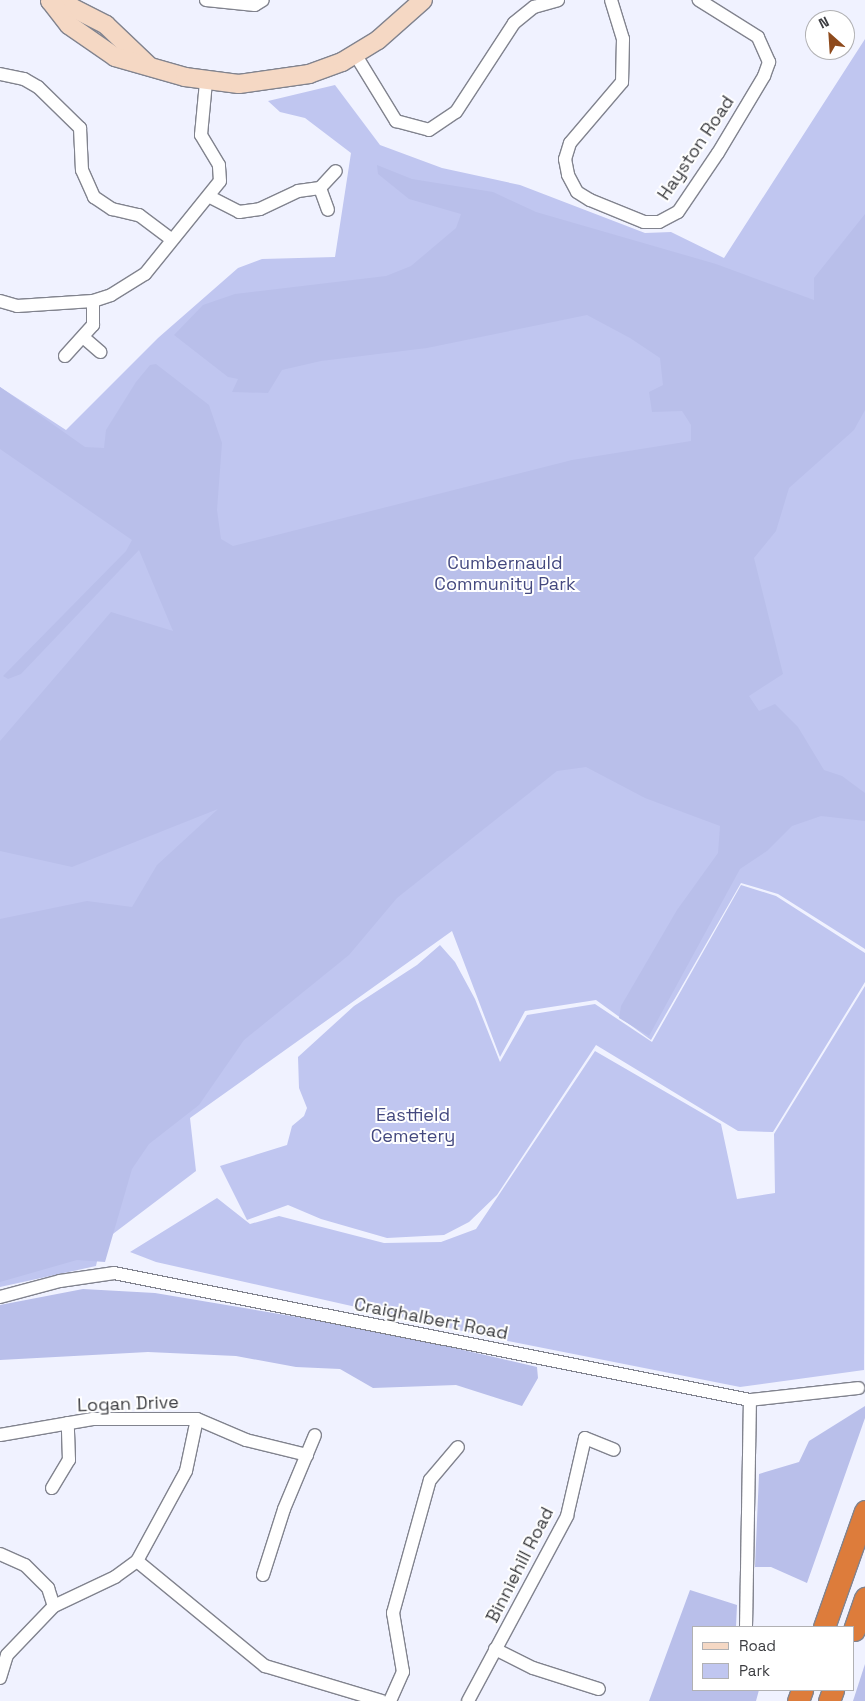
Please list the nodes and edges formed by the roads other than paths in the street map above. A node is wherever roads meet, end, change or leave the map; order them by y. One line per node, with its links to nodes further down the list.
1 (206, 0): 2 (street)
2 (263, 0)
3 (423, 0): 8 (street)
4 (558, 0): 8 (street)
5 (611, 0): 6 (street, Hayston Road)
6 (699, 0)
7 (49, 1): 10 (street)
8 (356, 54): 10 (street)
9 (0, 74): 15 (street)
10 (206, 82): 13 (street)
11 (336, 171): 12 (street)
12 (320, 188): 13 (street); 14 (street)
13 (210, 197): 15 (street)
14 (328, 210)
15 (172, 239): 17 (street)
16 (0, 301): 17 (street)
17 (92, 301): 18 (street)
18 (83, 337): 19 (street); 20 (street)
19 (100, 352)
20 (65, 356)
21 (0, 1297): 23 (street, Craighalbert Road)
22 (858, 1388): 23 (street, Craighalbert Road)
23 (750, 1400): 38 (street)
24 (197, 1419): 25 (street, Logan Drive); 30 (street, Logan Drive); 34 (street, Logan Drive)
25 (68, 1423): 26 (street, Logan Drive); 31 (street)
26 (0, 1435)
27 (315, 1435): 30 (street)
28 (458, 1447): 46 (street)
29 (614, 1450): 41 (street, Binniehill Road)
30 (307, 1455): 35 (street)
31 (52, 1488)
32 (865, 1510): 39 (highway)
33 (0, 1554): 37 (street)
34 (137, 1561): 37 (street, Logan Drive); 44 (street)
35 (263, 1575)
36 (865, 1598): 40 (highway)
37 (54, 1606): 42 (street, Logan Drive)
38 (746, 1626)
39 (824, 1626)
40 (855, 1627)
41 (495, 1650): 43 (street); 47 (street, Binniehill Road)
42 (0, 1678)
43 (599, 1689)
44 (334, 1695): 45 (street)
45 (382, 1701)
46 (390, 1701)
47 (468, 1701)

